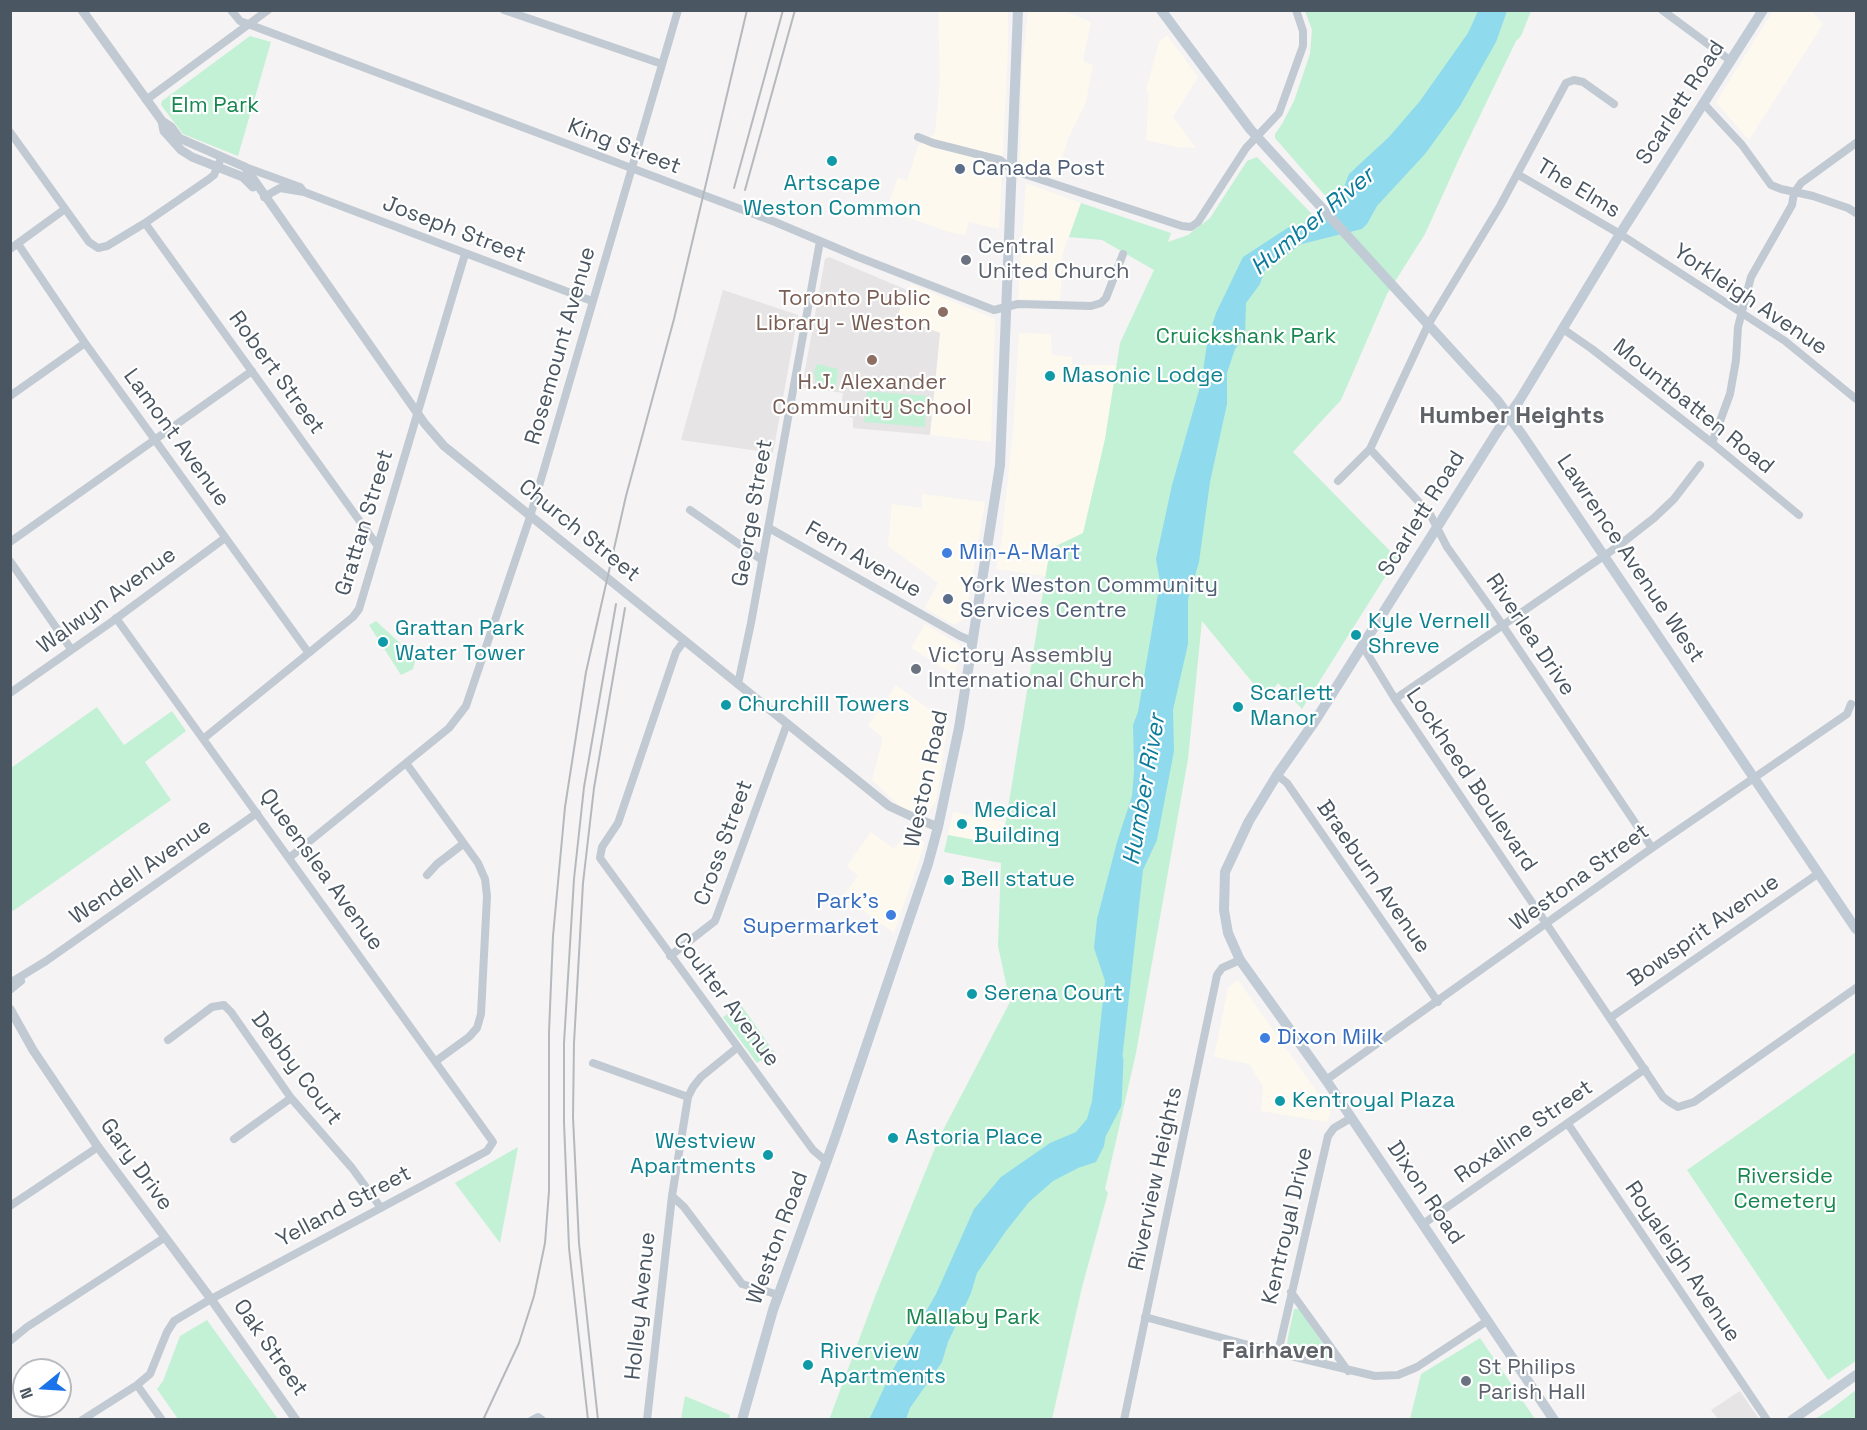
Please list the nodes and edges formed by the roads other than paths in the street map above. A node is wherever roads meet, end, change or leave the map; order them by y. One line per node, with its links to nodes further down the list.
1 (82, 10): 14 (street, Church Street)
2 (231, 10): 11 (street, King Street)
3 (268, 10): 11 (street)
4 (504, 10): 13 (street)
5 (678, 10): 13 (street, Rosemount Avenue)
6 (1018, 10): 24 (main road, Weston Road)
7 (1161, 10): 19 (main road, Lawrence Avenue West)
8 (1296, 10): 19 (street)
9 (1662, 10): 12 (street)
10 (1763, 10): 12 (main road, Scarlett Road)
11 (249, 24): 14 (street); 23 (street, King Street)
12 (1731, 61): 15 (main road, Scarlett Road)
13 (662, 64): 23 (street, Rosemount Avenue)
14 (146, 100): 21 (street, Church Street)
15 (1703, 103): 27 (street); 32 (main road, Scarlett Road)
16 (1614, 105): 25 (street)
17 (10, 132): 29 (street)
18 (918, 137): 24 (street)
19 (1257, 137): 24 (street); 41 (main road, Lawrence Avenue West)
20 (1857, 143): 27 (street)
21 (220, 162): 22 (street, Church Street); 28 (street, Church Street); 31 (street)
22 (245, 167): 26 (street, Joseph Street); 28 (street, Church Street)
23 (632, 169): 33 (street, King Street); 38 (street, Rosemount Avenue)
24 (1013, 170): 39 (main road, Weston Road)
25 (1517, 174): 32 (street, The Elms); 41 (street)
26 (304, 192): 28 (street, Joseph Street); 36 (street, Joseph Street)
27 (1794, 193): 30 (street); 40 (street)
28 (264, 196): 47 (street, Church Street)
29 (65, 209): 31 (street); 34 (street)
30 (1857, 213)
31 (145, 223): 44 (street, Robert Street)
32 (1620, 234): 40 (street, Yorkleigh Avenue); 42 (main road, Scarlett Road)
33 (820, 241): 39 (street, King Street); 57 (street, George Street)
34 (18, 244): 35 (street); 43 (street, Lamont Avenue)
35 (10, 249)
36 (465, 254): 38 (street, Joseph Street); 47 (street, Grattan Street)
37 (1123, 254): 39 (street, King Street)
38 (592, 301): 56 (street, Rosemount Avenue)
39 (1008, 307): 67 (main road, Weston Road)
40 (1742, 314): 46 (street, Yorkleigh Avenue); 50 (street)
41 (1428, 325): 48 (main road, Lawrence Avenue West); 51 (street)
42 (1563, 329): 48 (main road, Scarlett Road); 50 (street, Mountbatten Road)
43 (85, 343): 45 (street); 49 (street, Lamont Avenue)
44 (252, 371): 49 (street); 61 (street, Robert Street)
45 (10, 396)
46 (1857, 399)
47 (418, 411): 56 (street, Church Street); 61 (street, Grattan Street)
48 (1509, 416): 58 (main road, Scarlett Road); 62 (main road, Lawrence Avenue West)
49 (155, 438): 59 (street, Lamont Avenue); 60 (street)
50 (1712, 443): 55 (street, Mountbatten Road)
51 (1370, 449): 53 (street); 58 (street, Riverlea Drive)
52 (1700, 465): 62 (street)
53 (1338, 481)
54 (690, 510): 63 (street)
55 (1799, 515)
56 (530, 517): 68 (street, Church Street); 78 (street, Rosemount Avenue)
57 (769, 528): 63 (street, George Street); 67 (street, Fern Avenue)
58 (1437, 528): 66 (street, Riverlea Drive); 69 (main road, Scarlett Road)
59 (225, 538): 65 (street, Walwyn Avenue); 71 (street, Lamont Avenue)
60 (10, 542)
61 (378, 545): 71 (street, Grattan Street)
62 (1604, 555): 66 (street); 80 (main road, Lawrence Avenue West)
63 (762, 560): 72 (street, George Street)
64 (10, 561): 70 (street)
65 (116, 618): 70 (street, Walwyn Avenue); 77 (street, Queenslea Avenue)
66 (1503, 626): 74 (street); 84 (street, Riverlea Drive)
67 (972, 640): 82 (main road, Weston Road)
68 (684, 641): 72 (street, Church Street); 90 (street, Coulter Avenue)
69 (1362, 645): 74 (street, Lockheed Boulevard); 79 (main road, Scarlett Road)
70 (72, 648): 73 (street, Walwyn Avenue)
71 (308, 652): 77 (street, Grattan Street)
72 (738, 684): 76 (street, Church Street)
73 (10, 693)
74 (1395, 699): 88 (street, Lockheed Boulevard)
75 (1851, 704): 80 (street, Westona Street)
76 (787, 724): 82 (street, Church Street); 90 (street, Cross Street)
77 (203, 739): 81 (street, Queenslea Avenue)
78 (406, 763): 83 (street); 85 (street, Rosemount Avenue)
79 (1277, 775): 91 (main road, Scarlett Road); 97 (street, Braeburn Avenue)
80 (1754, 777): 84 (street, Westona Street); 86 (main road, Lawrence Avenue West)
81 (257, 813): 85 (street, Queenslea Avenue); 92 (street, Wendell Avenue)
82 (938, 826): 115 (main road, Weston Road)
83 (463, 843): 87 (street); 104 (street)
84 (1652, 848): 88 (street, Westona Street)
85 (290, 858): 104 (street, Queenslea Avenue)
86 (1819, 873): 89 (main road, Lawrence Avenue West); 99 (street, Bowsprit Avenue)
87 (427, 876)
88 (1547, 924): 97 (street, Westona Street); 99 (street, Lockheed Boulevard)
89 (1857, 928)
90 (670, 956): 102 (street, Coulter Avenue)
91 (1240, 960): 96 (main road, Scarlett Road); 124 (street, Riverview Heights)
92 (46, 961): 93 (street, Wendell Avenue); 95 (street, Wendell Avenue)
93 (10, 983)
94 (1857, 988): 106 (street, Lockheed Boulevard)
95 (10, 990)
96 (1262, 990): 107 (main road, Dixon Road)
97 (1438, 1002): 107 (street, Westona Street)
98 (10, 1009): 103 (street, Gary Drive)
99 (1610, 1018): 106 (street, Lockheed Boulevard)
100 (10, 1023): 103 (street, Gary Drive)
101 (168, 1040): 108 (street, Debby Court)
102 (738, 1047): 109 (street); 115 (street, Coulter Avenue)
103 (33, 1050): 114 (street, Gary Drive)
104 (436, 1061): 113 (street, Queenslea Avenue)
105 (593, 1063): 109 (street)
106 (1645, 1069): 111 (street, Roxaline Street)
107 (1326, 1080): 110 (main road, Dixon Road)
108 (291, 1098): 112 (street); 118 (street, Debby Court)
109 (688, 1098): 116 (street, Holley Avenue)
110 (1351, 1119): 119 (main road, Dixon Road); 121 (street, Kentroyal Drive)
111 (1568, 1124): 119 (street, Roxaline Street); 140 (street, Royaleigh Avenue)
112 (234, 1139)
113 (492, 1146): 118 (street, Yelland Street)
114 (98, 1147): 117 (street); 120 (street, Gary Drive)
115 (826, 1161): 122 (main road, Weston Road)
116 (672, 1196): 122 (street); 136 (street, Holley Avenue)
117 (10, 1206)
118 (381, 1208): 123 (street, Yelland Street)
119 (1423, 1224): 125 (main road, Dixon Road)
120 (164, 1238): 123 (street, Gary Drive); 126 (street)
121 (1291, 1292): 127 (street, Kentroyal Drive); 128 (street)
122 (779, 1296): 137 (main road, Weston Road)
123 (211, 1299): 130 (street, Yelland Street); 133 (street, Oak Street)
124 (1145, 1317): 127 (street); 138 (street, Riverview Heights)
125 (1487, 1321): 128 (street); 139 (main road, Dixon Road)
126 (10, 1341)
127 (1278, 1353): 128 (street)
128 (1348, 1371)
129 (1857, 1375): 141 (main road)
130 (137, 1385): 131 (street); 132 (street)
131 (82, 1419)
132 (162, 1419)
133 (296, 1419)
134 (532, 1419): 135 (street)
135 (542, 1419)
136 (647, 1419)
137 (742, 1419)
138 (1124, 1419)
139 (1554, 1419)
140 (1767, 1419)
141 (1792, 1419)

